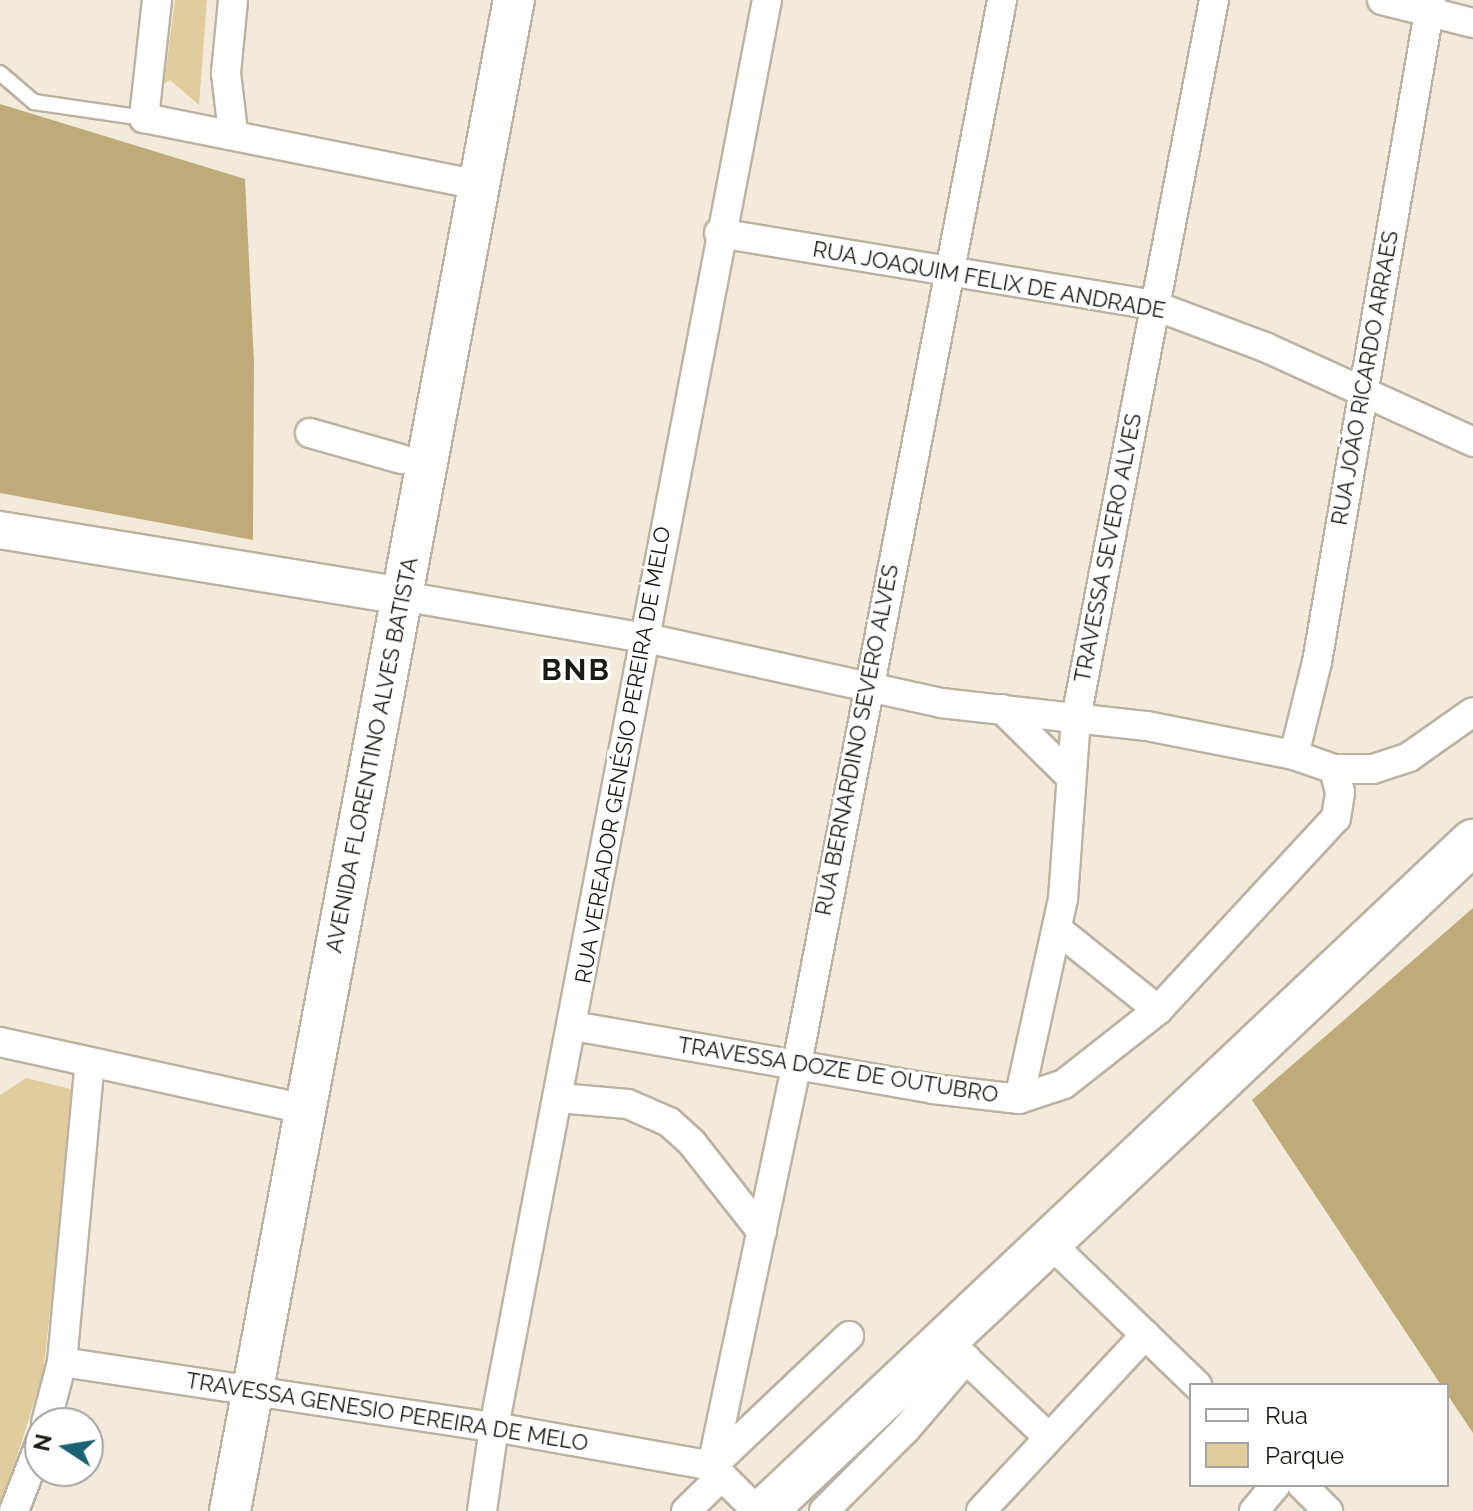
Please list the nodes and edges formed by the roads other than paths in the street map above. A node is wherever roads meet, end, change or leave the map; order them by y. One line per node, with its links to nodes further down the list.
1 (157, 0): 12 (street)
2 (233, 0): 13 (street)
3 (487, 0): 14 (main road, AVENIDA FLORENTINO ALVES BATISTA)
4 (514, 0): 14 (main road, AVENIDA FLORENTINO ALVES BATISTA)
5 (767, 0): 15 (street, RUA VEREADOR GENÉSIO PEREIRA DE MELO)
6 (1002, 0): 16 (street, RUA BERNARDINO SEVERO ALVES)
7 (1214, 0): 17 (street, TRAVESSA SEVERO ALVES)
8 (1382, 0): 9 (street)
9 (1430, 6): 10 (street); 18 (street, RUA JOÃO RICARDO ARRAES)
10 (1473, 23)
11 (0, 73): 12 (lane)
12 (144, 118): 13 (street)
13 (233, 132): 14 (street)
14 (467, 182): 21 (main road, AVENIDA FLORENTINO ALVES BATISTA); 23 (main road, AVENIDA FLORENTINO ALVES BATISTA)
15 (719, 233): 16 (street, RUA JOAQUIM FELIX DE ANDRADE); 24 (street, RUA VEREADOR GENÉSIO PEREIRA DE MELO)
16 (947, 272): 17 (street, RUA JOAQUIM FELIX DE ANDRADE); 25 (street, RUA BERNARDINO SEVERO ALVES)
17 (1153, 305): 18 (street, RUA JOAQUIM FELIX DE ANDRADE); 28 (street, TRAVESSA SEVERO ALVES)
18 (1362, 391): 20 (street, RUA JOAQUIM FELIX DE ANDRADE); 29 (street, RUA JOÃO RICARDO ARRAES)
19 (310, 433): 21 (street)
20 (1473, 442)
21 (401, 459): 23 (main road, AVENIDA FLORENTINO ALVES BATISTA)
22 (0, 530): 23 (street)
23 (390, 593): 24 (street); 41 (main road, AVENIDA FLORENTINO ALVES BATISTA)
24 (646, 638): 25 (street); 35 (street, RUA VEREADOR GENÉSIO PEREIRA DE MELO)
25 (866, 687): 26 (street); 38 (street, RUA BERNARDINO SEVERO ALVES)
26 (1002, 709): 28 (street); 31 (street)
27 (1473, 712): 30 (street)
28 (1076, 718): 29 (street); 31 (street, TRAVESSA SEVERO ALVES)
29 (1294, 755): 30 (street)
30 (1334, 769): 34 (street, TRAVESSA DOZE DE OUTUBRO)
31 (1069, 775): 33 (street, TRAVESSA SEVERO ALVES)
32 (1473, 842): 43 (highway)
33 (1057, 929): 34 (street); 40 (street, TRAVESSA SEVERO ALVES)
34 (1158, 1010): 40 (street, TRAVESSA DOZE DE OUTUBRO)
35 (573, 1026): 38 (street, TRAVESSA DOZE DE OUTUBRO); 39 (street, RUA VEREADOR GENÉSIO PEREIRA DE MELO)
36 (0, 1042): 37 (street)
37 (90, 1063): 41 (street); 47 (street)
38 (797, 1064): 40 (street, TRAVESSA DOZE DE OUTUBRO); 42 (street, RUA BERNARDINO SEVERO ALVES)
39 (573, 1097): 42 (street); 51 (street, RUA VEREADOR GENÉSIO PEREIRA DE MELO)
40 (1019, 1099)
41 (293, 1106): 49 (main road, AVENIDA FLORENTINO ALVES BATISTA)
42 (762, 1232): 53 (street, RUA BERNARDINO SEVERO ALVES)
43 (1051, 1244): 44 (street); 46 (highway)
44 (1145, 1335): 48 (street); 52 (street)
45 (849, 1336): 53 (street)
46 (956, 1349): 52 (street); 63 (highway); 64 (street)
47 (62, 1362): 49 (street, TRAVESSA GENESIO PEREIRA DE MELO); 50 (street)
48 (1195, 1383)
49 (242, 1389): 51 (street, TRAVESSA GENESIO PEREIRA DE MELO); 58 (main road, AVENIDA FLORENTINO ALVES BATISTA); 59 (main road, AVENIDA FLORENTINO ALVES BATISTA)
50 (50, 1407)
51 (494, 1427): 53 (street, TRAVESSA GENESIO PEREIRA DE MELO); 60 (street, RUA VEREADOR GENÉSIO PEREIRA DE MELO)
52 (1046, 1435): 65 (street)
53 (716, 1472): 61 (street); 62 (street)
54 (24, 1485): 57 (street)
55 (1274, 1487): 66 (street)
56 (1304, 1487): 67 (street)
57 (14, 1511)
58 (207, 1511)
59 (230, 1511)
60 (482, 1511)
61 (686, 1511)
62 (757, 1511)
63 (764, 1511)
64 (824, 1511)
65 (981, 1511)
66 (1254, 1511)
67 (1328, 1511)

